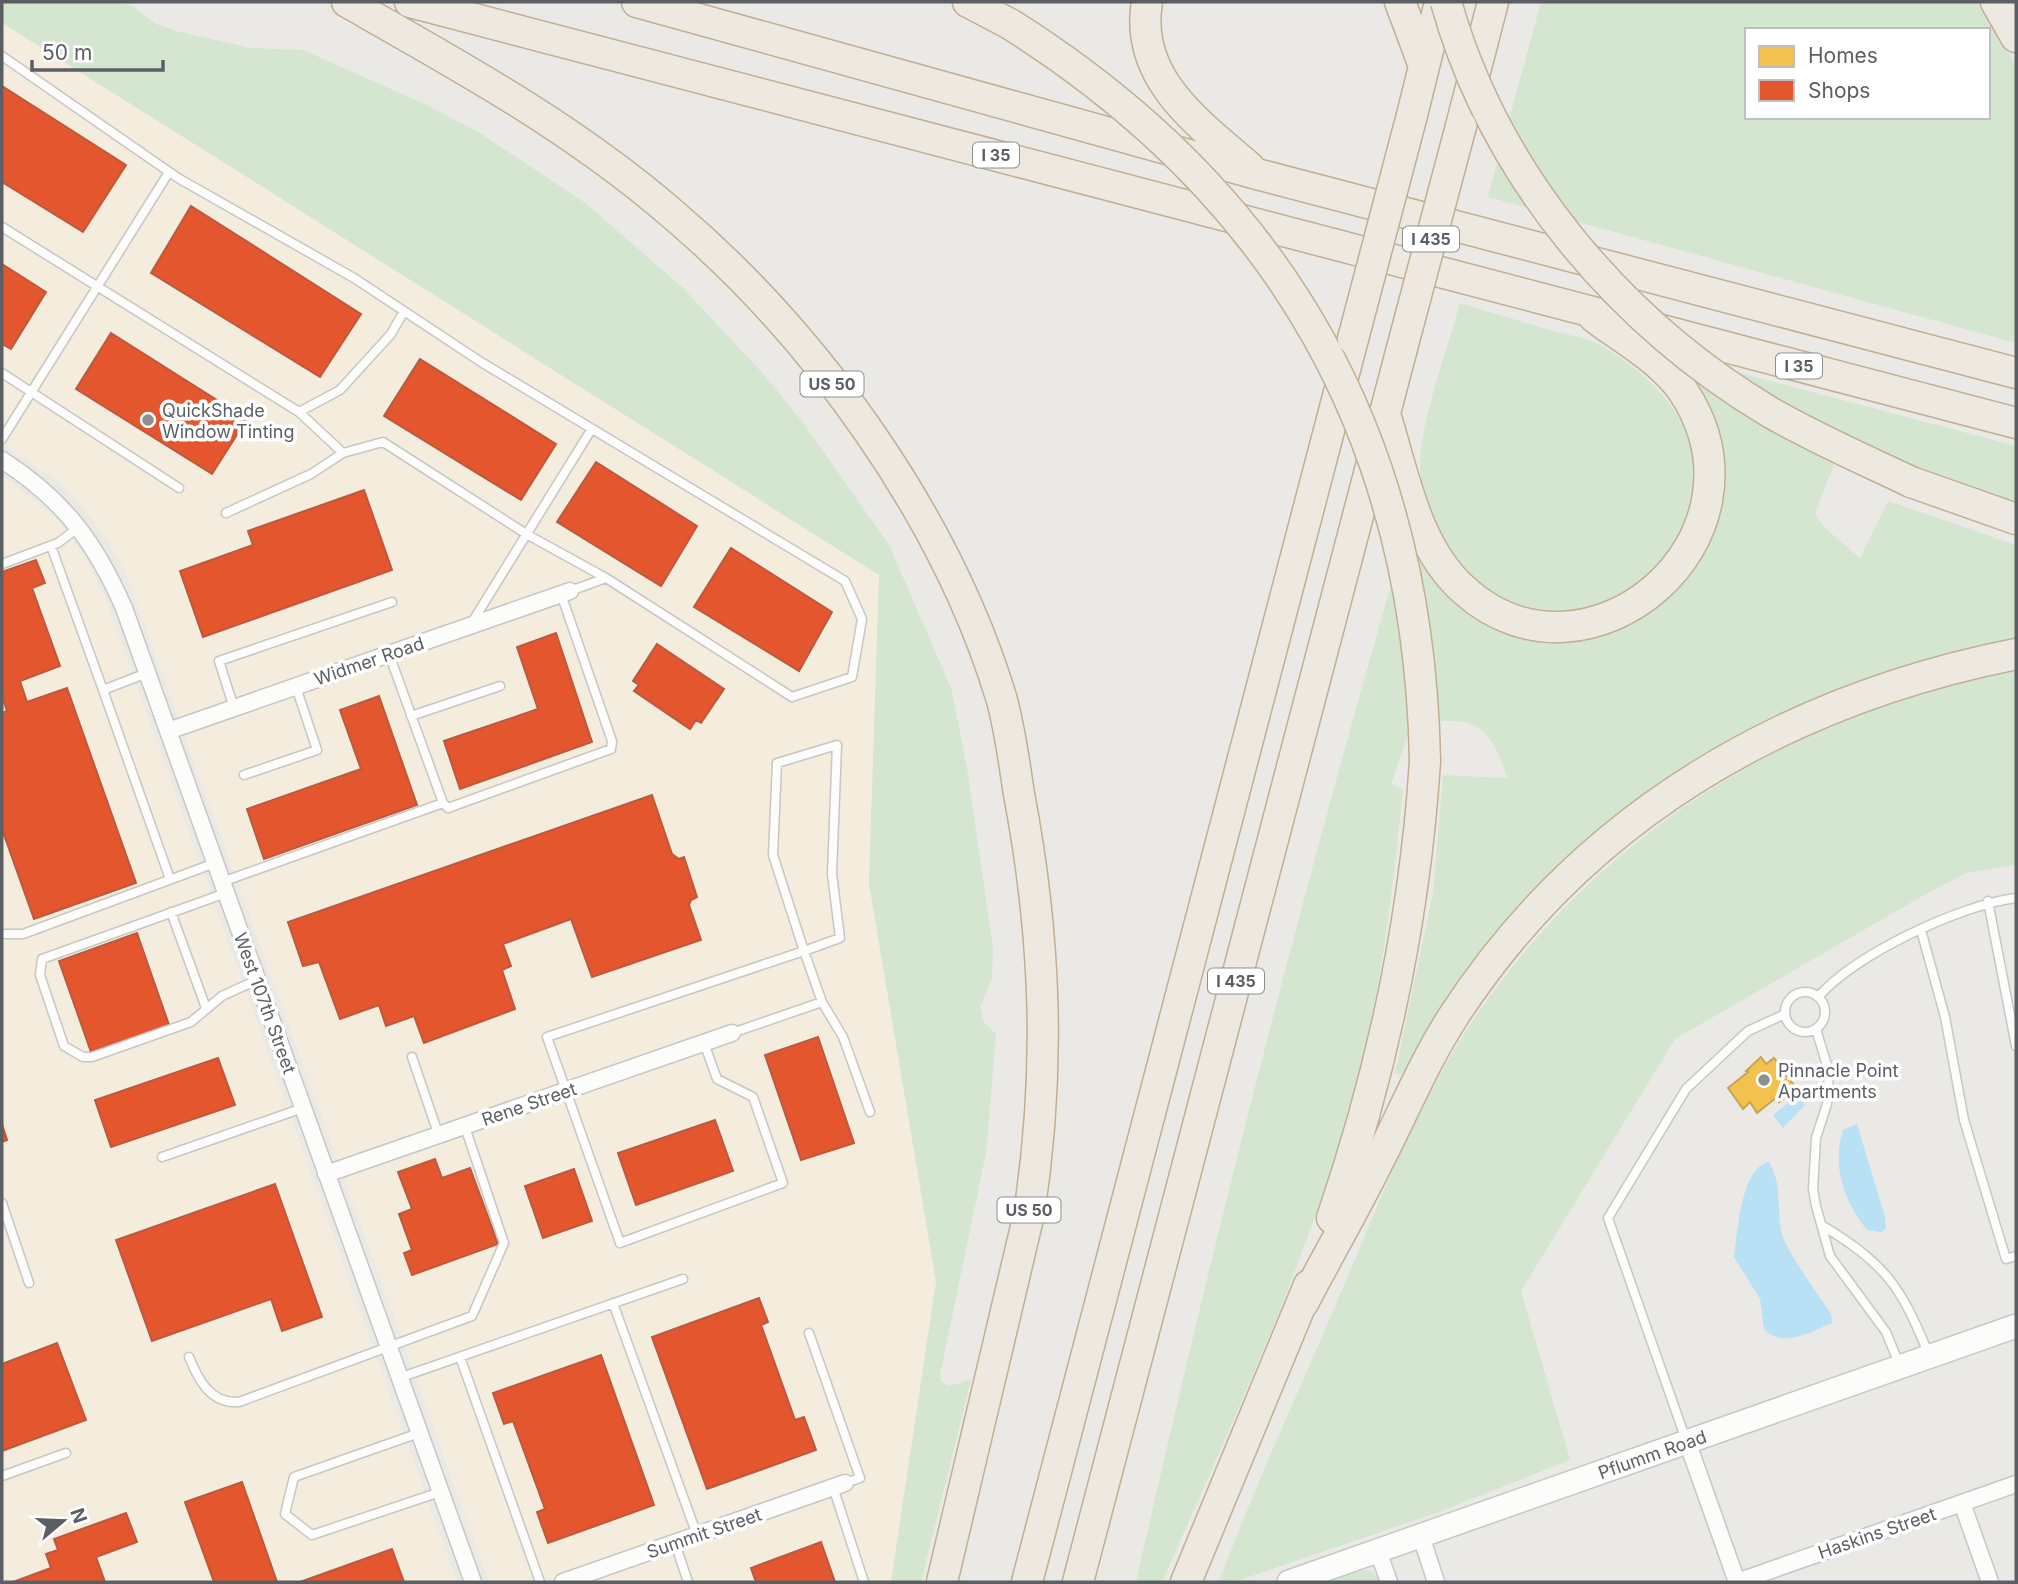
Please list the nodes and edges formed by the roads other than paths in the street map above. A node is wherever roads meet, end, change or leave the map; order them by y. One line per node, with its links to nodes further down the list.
1 (347, 2): 109 (highway, US 50)
2 (410, 2): 17 (highway, I 35)
3 (637, 2): 14 (highway)
4 (968, 2): 83 (highway, bridge)
5 (1147, 2): 14 (highway)
6 (1400, 2): 12 (highway)
7 (1443, 2): 12 (highway, I 435); 31 (highway, bridge)
8 (1493, 2): 23 (highway, I 435, bridge)
9 (1996, 2): 10 (highway)
10 (2016, 37)
11 (2, 56): 13 (lane)
12 (1424, 66): 110 (highway, I 435, bridge)
13 (169, 172): 16 (lane); 18 (lane)
14 (1257, 174): 20 (highway)
15 (2, 227): 16 (lane)
16 (97, 286): 21 (lane); 22 (lane)
17 (1583, 309): 23 (highway); 24 (highway, I 35)
18 (404, 311): 22 (lane); 25 (lane)
19 (2, 373): 21 (lane)
20 (2016, 373)
21 (31, 391): 26 (lane); 29 (lane)
22 (299, 412): 27 (lane)
23 (1385, 413): 111 (highway, I 435)
24 (2016, 423)
25 (591, 430): 33 (lane); 36 (lane)
26 (2, 439)
27 (344, 453): 30 (lane); 33 (lane)
28 (2, 460): 32 (street, West 107th Street)
29 (179, 488)
30 (226, 513)
31 (2016, 519)
32 (79, 527): 34 (lane); 42 (street, West 107th Street)
33 (528, 536): 36 (lane); 39 (lane)
34 (51, 546): 35 (lane); 45 (lane)
35 (2, 564)
36 (606, 578): 37 (lane)
37 (566, 592): 39 (street, Widmer Road); 50 (lane)
38 (392, 602): 46 (lane)
39 (470, 626): 40 (street, Widmer Road)
40 (389, 654): 44 (street, Widmer Road); 47 (lane)
41 (2016, 654): 83 (highway)
42 (147, 673): 45 (lane); 48 (street, West 107th Street)
43 (500, 686): 47 (lane)
44 (296, 687): 46 (street, Widmer Road); 49 (lane)
45 (103, 690): 52 (lane)
46 (234, 708): 48 (street, Widmer Road)
47 (411, 716): 50 (lane)
48 (168, 731): 51 (street, West 107th Street)
49 (244, 775)
50 (443, 803): 53 (lane)
51 (215, 863): 52 (lane); 53 (street, West 107th Street)
52 (170, 879): 58 (lane)
53 (224, 887): 56 (lane); 60 (street, West 107th Street)
54 (2016, 898): 55 (lane)
55 (1988, 901): 57 (lane); 68 (lane)
56 (171, 912): 63 (lane); 63 (lane)
57 (1921, 930): 61 (lane); 79 (lane)
58 (2, 933)
59 (804, 951): 59 (lane); 62 (lane); 70 (lane)
60 (257, 980): 63 (lane); 71 (street, West 107th Street)
61 (1819, 996): 64 (lane); 65 (lane)
62 (822, 1002): 66 (lane); 72 (lane)
63 (206, 1008)
64 (1785, 1014): 65 (lane); 93 (lane)
65 (1816, 1029): 78 (lane)
66 (732, 1033): 67 (street, Rene Street)
67 (704, 1043): 70 (street, Rene Street); 70 (lane)
68 (2016, 1046)
69 (412, 1057): 74 (lane)
70 (567, 1091): 73 (street, Rene Street)
71 (303, 1108): 75 (lane); 76 (street, West 107th Street)
72 (870, 1112)
73 (465, 1126): 74 (street, Rene Street); 86 (lane)
74 (439, 1136): 76 (street, Rene Street)
75 (162, 1157)
76 (326, 1174): 86 (street, West 107th Street)
77 (2, 1203): 81 (lane)
78 (1823, 1226): 87 (lane); 90 (lane)
79 (2016, 1256)
80 (683, 1279): 82 (lane)
81 (29, 1283)
82 (613, 1303): 89 (lane); 100 (lane)
83 (1303, 1303): 112 (highway)
84 (2016, 1326): 87 (main road, Pflumm Road)
85 (809, 1333): 97 (lane)
86 (389, 1349): 88 (lane); 91 (street, West 107th Street)
87 (1929, 1355): 90 (main road, Pflumm Road)
88 (189, 1357)
89 (460, 1357): 91 (lane); 105 (lane)
90 (1900, 1366): 93 (main road, Pflumm Road)
91 (399, 1378): 92 (street, West 107th Street)
92 (419, 1433): 98 (street, West 107th Street); 98 (lane)
93 (1687, 1441): 101 (main road, Pflumm Road); 116 (street)
94 (66, 1453): 95 (lane)
95 (2, 1476)
96 (2016, 1484): 99 (street, Haskins Street)
97 (839, 1485): 100 (street, Summit Street); 108 (lane)
98 (440, 1492): 104 (street, West 107th Street)
99 (1962, 1503): 116 (street, Haskins Street); 117 (street)
100 (697, 1535): 102 (street, Summit Street)
101 (1421, 1536): 103 (main road, Pflumm Road); 115 (street)
102 (675, 1543): 106 (street, Summit Street); 107 (lane)
103 (1378, 1551): 113 (main road, Pflumm Road); 114 (street)
104 (473, 1582)
105 (540, 1582)
106 (563, 1582)
107 (688, 1582)
108 (864, 1582)
109 (942, 1582)
110 (1027, 1582)
111 (1078, 1582)
112 (1186, 1582)
113 (1289, 1582)
114 (1389, 1582)
115 (1436, 1582)
116 (1737, 1582)
117 (1990, 1582)

